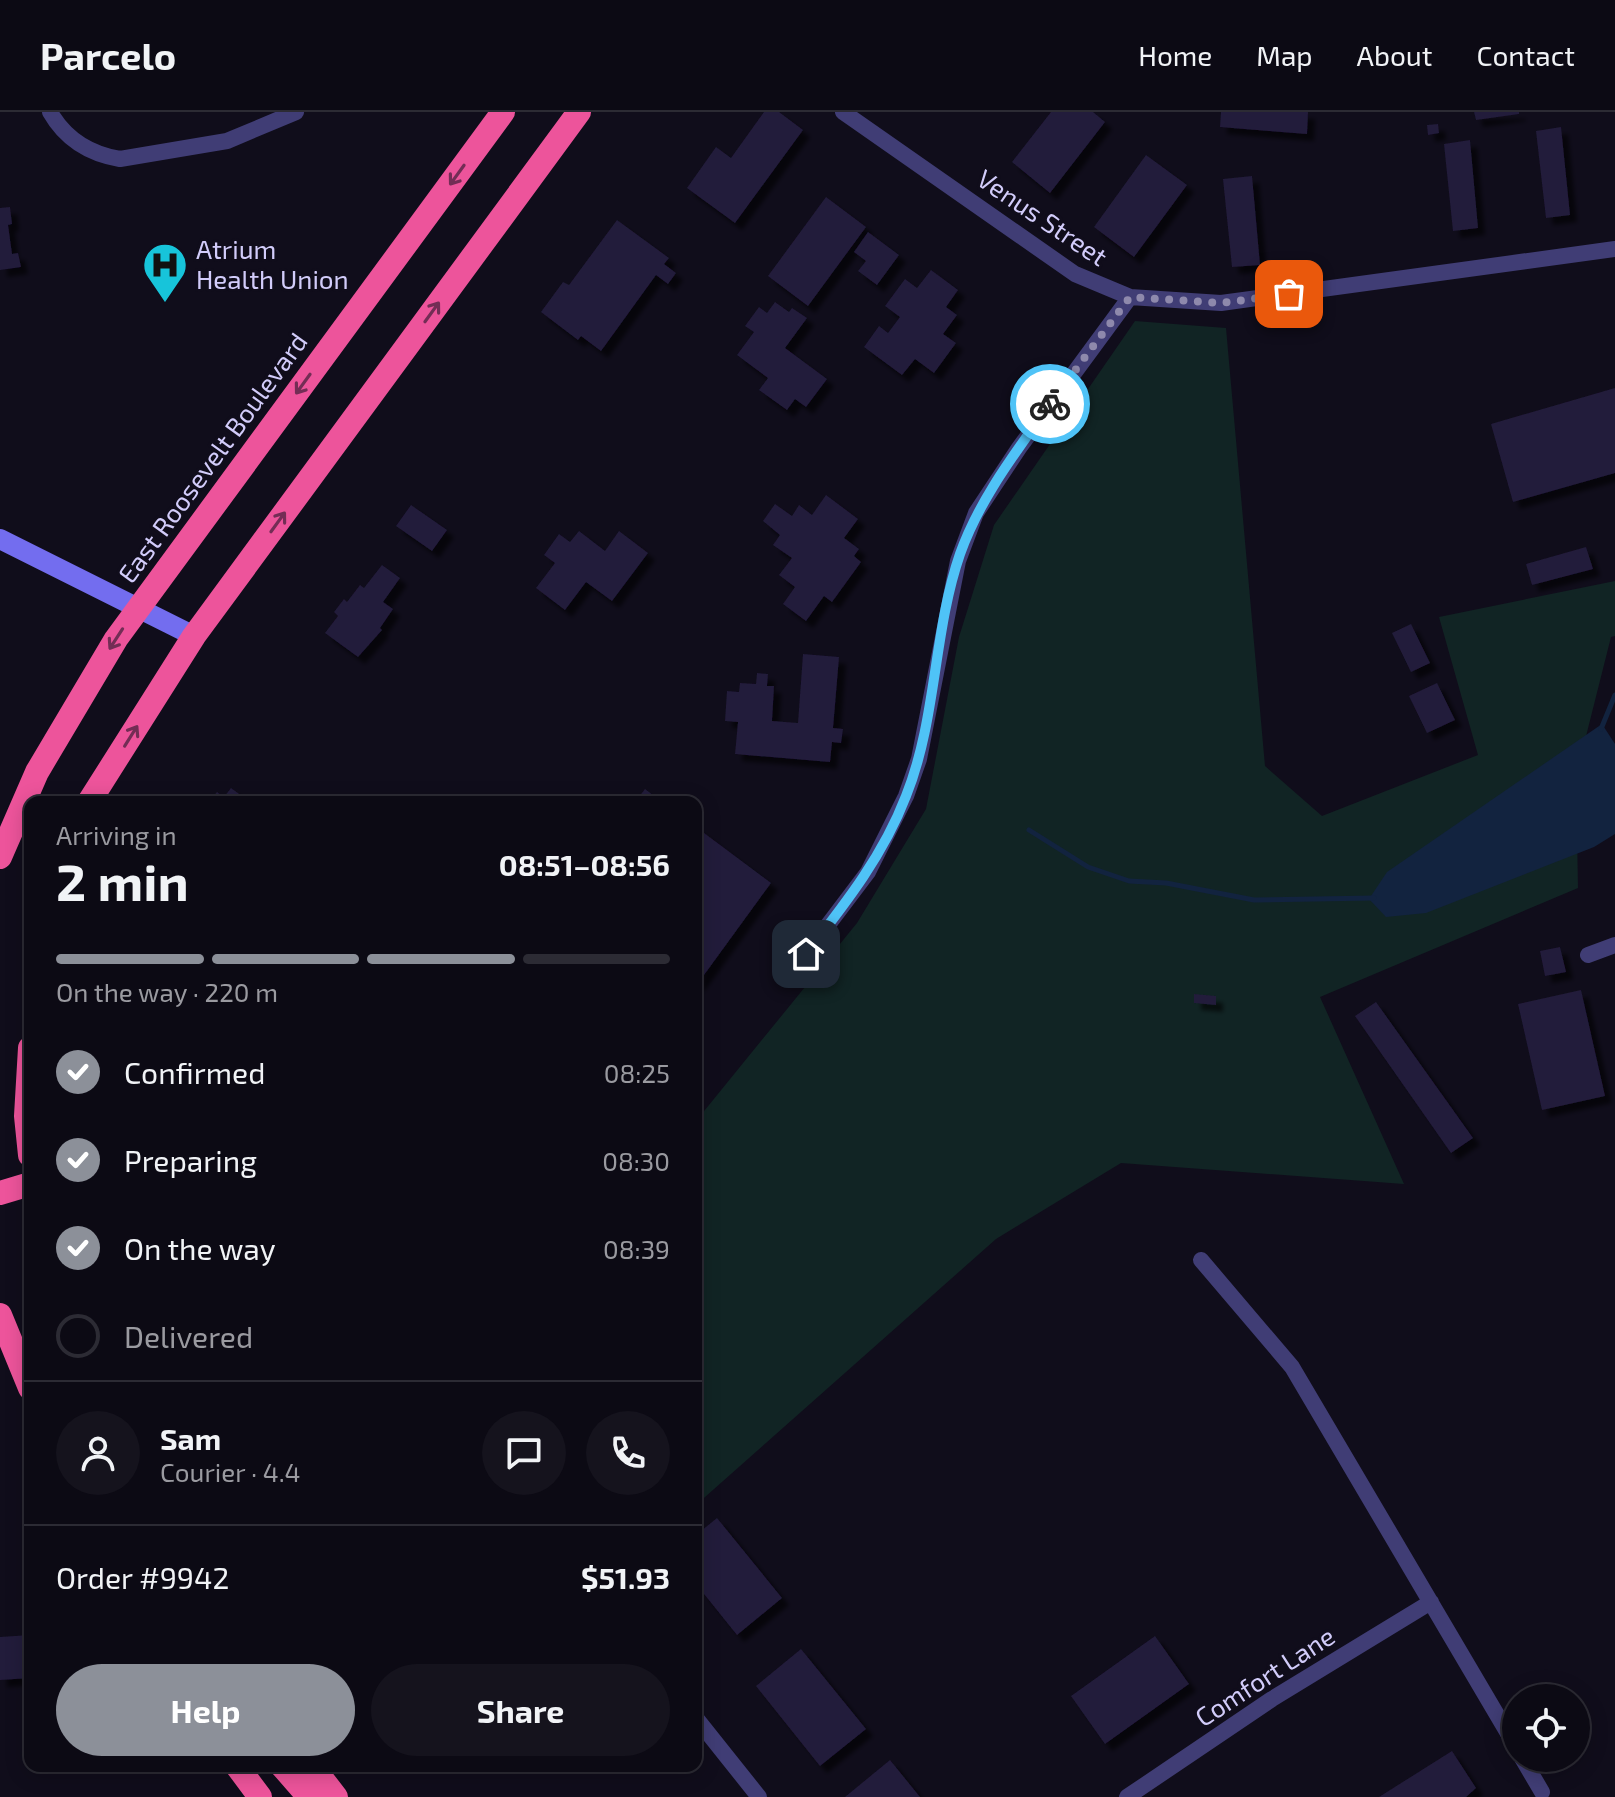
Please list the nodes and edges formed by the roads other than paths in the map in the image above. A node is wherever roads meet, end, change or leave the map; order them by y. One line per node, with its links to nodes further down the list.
1 (50, 112): 2 (street)
2 (296, 112)
3 (503, 112): 9 (highway, East Roosevelt Boulevard, one-way to 9)
4 (579, 112): 10 (highway, one-way to 4)
5 (843, 112): 7 (street, Venus Street)
6 (1615, 249): 7 (street, Venus Street)
7 (1130, 297): 16 (street)
8 (0, 539): 9 (main road)
9 (138, 608): 10 (main road); 11 (highway, East Roosevelt Boulevard, one-way to 11)
10 (194, 636): 12 (highway, one-way to 10)
11 (27, 796)
12 (93, 796)
13 (24, 802): 14 (highway, East Roosevelt Boulevard, one-way to 14)
14 (0, 857)
15 (1615, 945): 17 (street)
16 (806, 954)
17 (1588, 955)
18 (24, 1186): 19 (highway)
19 (0, 1193)
20 (1201, 1260): 23 (street)
21 (0, 1315): 22 (highway)
22 (24, 1373)
23 (1431, 1602): 24 (street); 35 (street, Comfort Lane)
24 (1502, 1723)
25 (702, 1726): 34 (street)
26 (241, 1772): 31 (highway)
27 (287, 1772): 32 (highway)
28 (317, 1772): 33 (highway)
29 (1530, 1772): 30 (street)
30 (1542, 1792)
31 (260, 1797)
32 (309, 1797)
33 (336, 1797)
34 (759, 1797)
35 (1127, 1797)

